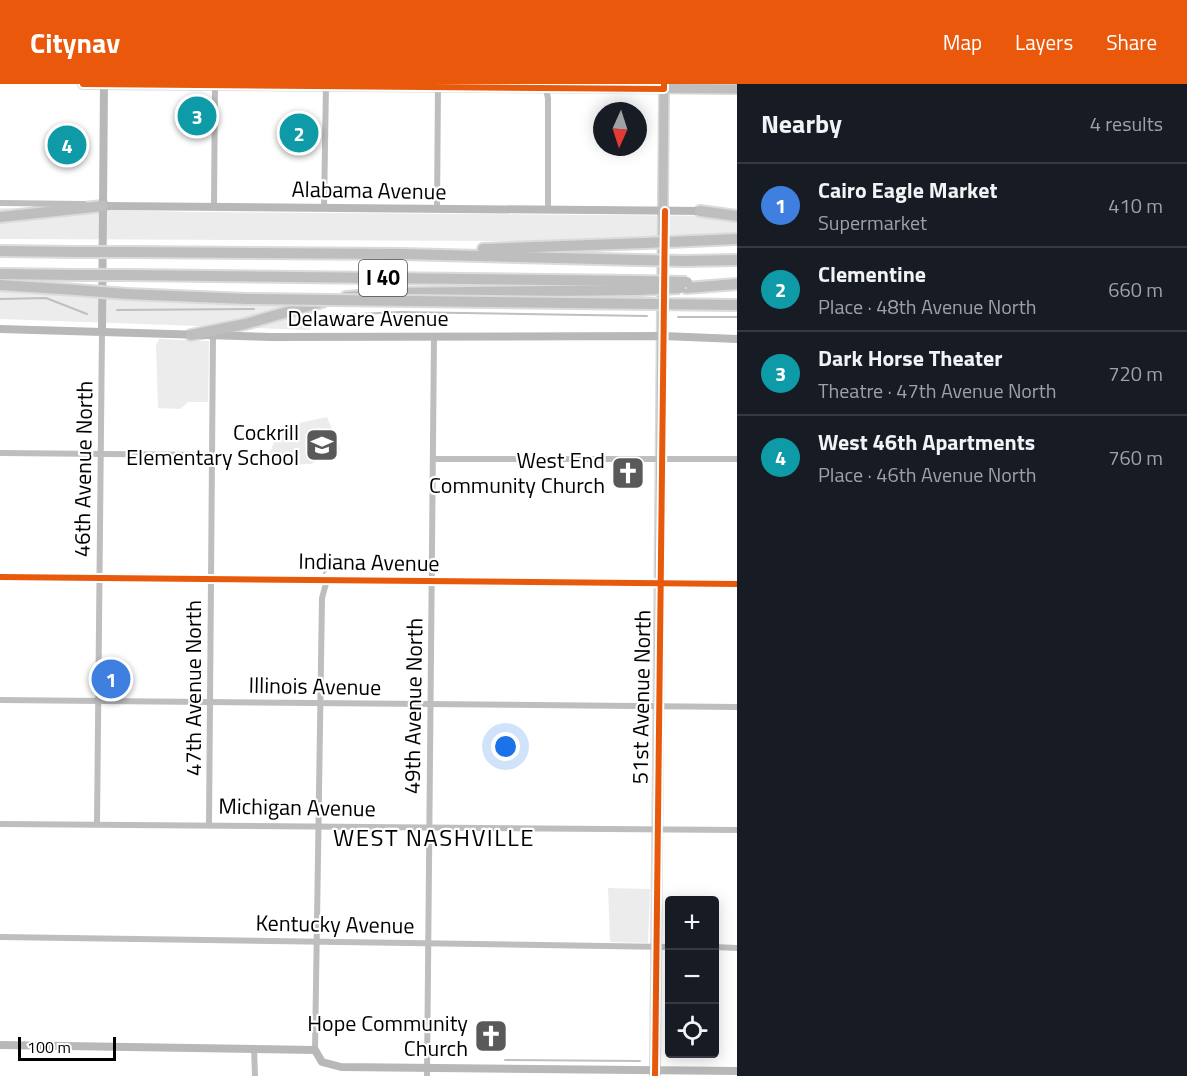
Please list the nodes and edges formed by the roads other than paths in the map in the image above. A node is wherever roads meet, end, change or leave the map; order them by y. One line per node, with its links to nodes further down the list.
1 (83, 84): 2 (main road)
2 (104, 84): 3 (main road); 11 (main road, 46th Avenue North)
3 (215, 85): 4 (main road); 10 (street)
4 (326, 86): 5 (main road); 12 (street)
5 (438, 86): 6 (main road); 13 (street)
6 (545, 86): 7 (main road); 14 (street)
7 (664, 86): 8 (main road); 16 (main road, 51st Avenue North)
8 (737, 89)
9 (0, 203): 11 (street, Alabama Avenue)
10 (214, 205): 11 (main road, Alabama Avenue); 12 (main road, Alabama Avenue)
11 (103, 206): 19 (highway); 30 (main road, 46th Avenue North)
12 (324, 207): 13 (main road, Alabama Avenue)
13 (436, 209): 14 (main road, Alabama Avenue)
14 (548, 209): 16 (main road, Alabama Avenue)
15 (737, 210): 17 (main road, Alabama Avenue)
16 (665, 211): 17 (main road, Alabama Avenue); 34 (main road, 51st Avenue North)
17 (700, 211): 18 (highway)
18 (737, 216)
19 (0, 217)
20 (737, 239): 22 (highway, bridge)
21 (0, 251): 22 (highway, I 40, bridge)
22 (402, 254): 23 (highway, I 40, bridge)
23 (737, 260)
24 (0, 274): 27 (highway, I 40, bridge)
25 (737, 283): 27 (highway, I 40, bridge)
26 (0, 285): 28 (highway, bridge)
27 (638, 285): 31 (highway)
28 (737, 305)
29 (0, 329): 30 (main road, Delaware Avenue)
30 (102, 331): 31 (main road, Delaware Avenue); 36 (street, 46th Avenue North)
31 (191, 335): 32 (main road, Delaware Avenue)
32 (213, 336): 33 (main road, Delaware Avenue); 38 (street, 47th Avenue North)
33 (434, 336): 34 (main road, Delaware Avenue); 40 (street, 49th Avenue North)
34 (663, 336): 35 (main road, Delaware Avenue); 39 (main road, 51st Avenue North)
35 (737, 339)
36 (101, 452): 37 (street); 38 (street); 43 (street, 46th Avenue North)
37 (0, 453)
38 (211, 455): 44 (street, 47th Avenue North)
39 (662, 458): 40 (street); 41 (street); 48 (main road, 51st Avenue North)
40 (434, 459): 46 (street, 49th Avenue North)
41 (737, 459)
42 (0, 577): 43 (street, Indiana Avenue)
43 (100, 577): 44 (street, Indiana Avenue); 50 (street, 46th Avenue North)
44 (212, 578): 45 (street, Indiana Avenue); 51 (street, 47th Avenue North)
45 (327, 580): 46 (street, Indiana Avenue); 52 (street)
46 (432, 582): 48 (street, Indiana Avenue); 53 (street, 49th Avenue North)
47 (737, 584): 48 (street, Indiana Avenue)
48 (661, 585): 54 (main road, 51st Avenue North)
49 (0, 700): 50 (street, Illinois Avenue)
50 (99, 702): 51 (street, Illinois Avenue); 56 (street, 46th Avenue North)
51 (211, 703): 52 (street, Illinois Avenue); 58 (street, 47th Avenue North)
52 (320, 704): 53 (street, Illinois Avenue); 60 (street)
53 (433, 705): 54 (street, Illinois Avenue); 59 (street, 49th Avenue North)
54 (660, 706): 55 (street, Illinois Avenue); 61 (main road, 51st Avenue North)
55 (737, 707)
56 (97, 822): 57 (street, Michigan Avenue); 58 (street, Michigan Avenue)
57 (0, 824)
58 (209, 824): 60 (street, Michigan Avenue)
59 (430, 826): 60 (street, Michigan Avenue); 61 (street, Michigan Avenue); 65 (street, 49th Avenue North)
60 (319, 827): 64 (street)
61 (657, 830): 62 (street, Michigan Avenue); 66 (main road, 51st Avenue North)
62 (737, 830)
63 (0, 937): 64 (street, Kentucky Avenue)
64 (316, 941): 65 (street, Kentucky Avenue); 72 (street)
65 (429, 943): 66 (street, Kentucky Avenue); 74 (street, 49th Avenue North)
66 (656, 947): 67 (street, Kentucky Avenue); 75 (main road, 51st Avenue North)
67 (665, 947)
68 (719, 948): 69 (street)
69 (737, 948)
70 (0, 1045): 71 (main road)
71 (254, 1048): 72 (main road); 76 (street)
72 (315, 1050): 74 (main road)
73 (737, 1071): 75 (main road)
74 (428, 1072): 75 (main road)
75 (655, 1073)
76 (255, 1076)

